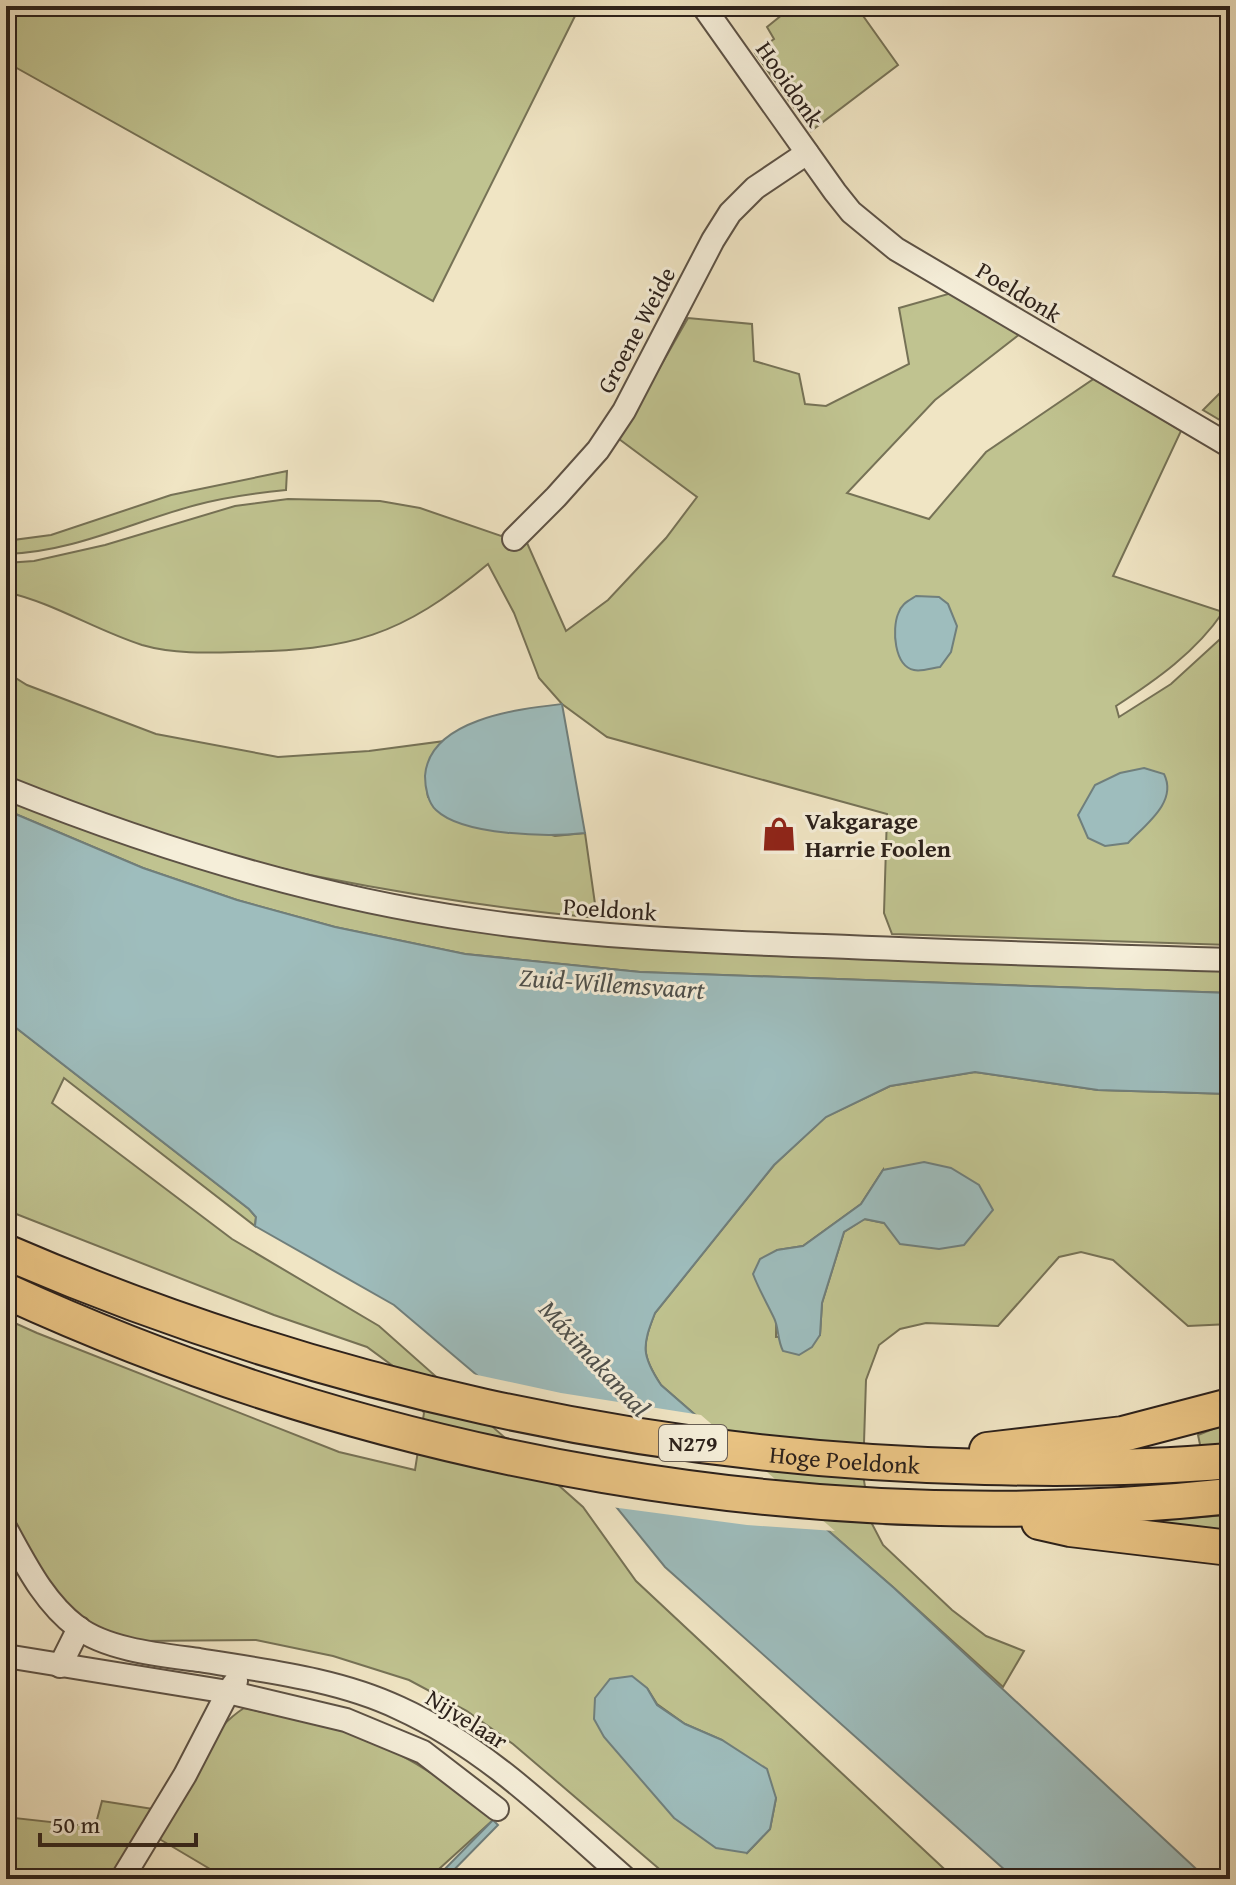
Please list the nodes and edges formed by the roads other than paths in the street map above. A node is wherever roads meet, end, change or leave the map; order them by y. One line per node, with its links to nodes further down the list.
1 (703, 6): 2 (street, Hooidonk)
2 (807, 153): 3 (street, Poeldonk); 4 (street, Groene Weide)
3 (1230, 446)
4 (514, 539)
5 (6, 788): 6 (street, Poeldonk)
6 (1230, 960)
7 (6, 1252): 11 (highway, Hoge Poeldonk / N279)
8 (6, 1291): 13 (highway, Hoge Poeldonk / N279)
9 (1230, 1406): 11 (highway, N279)
10 (1230, 1461): 11 (highway, Hoge Poeldonk / N279)
11 (925, 1467)
12 (1230, 1496): 13 (highway, Hoge Poeldonk / N279)
13 (984, 1509): 15 (highway, N279)
14 (6, 1529): 16 (street, Nijvelaar)
15 (1230, 1548)
16 (79, 1628): 18 (street); 19 (street, Nijvelaar)
17 (6, 1656): 18 (street)
18 (60, 1666): 20 (street)
19 (247, 1668): 20 (street); 23 (street, Nijvelaar)
20 (228, 1692): 21 (street); 22 (street)
21 (497, 1809)
22 (122, 1879)
23 (626, 1879)

